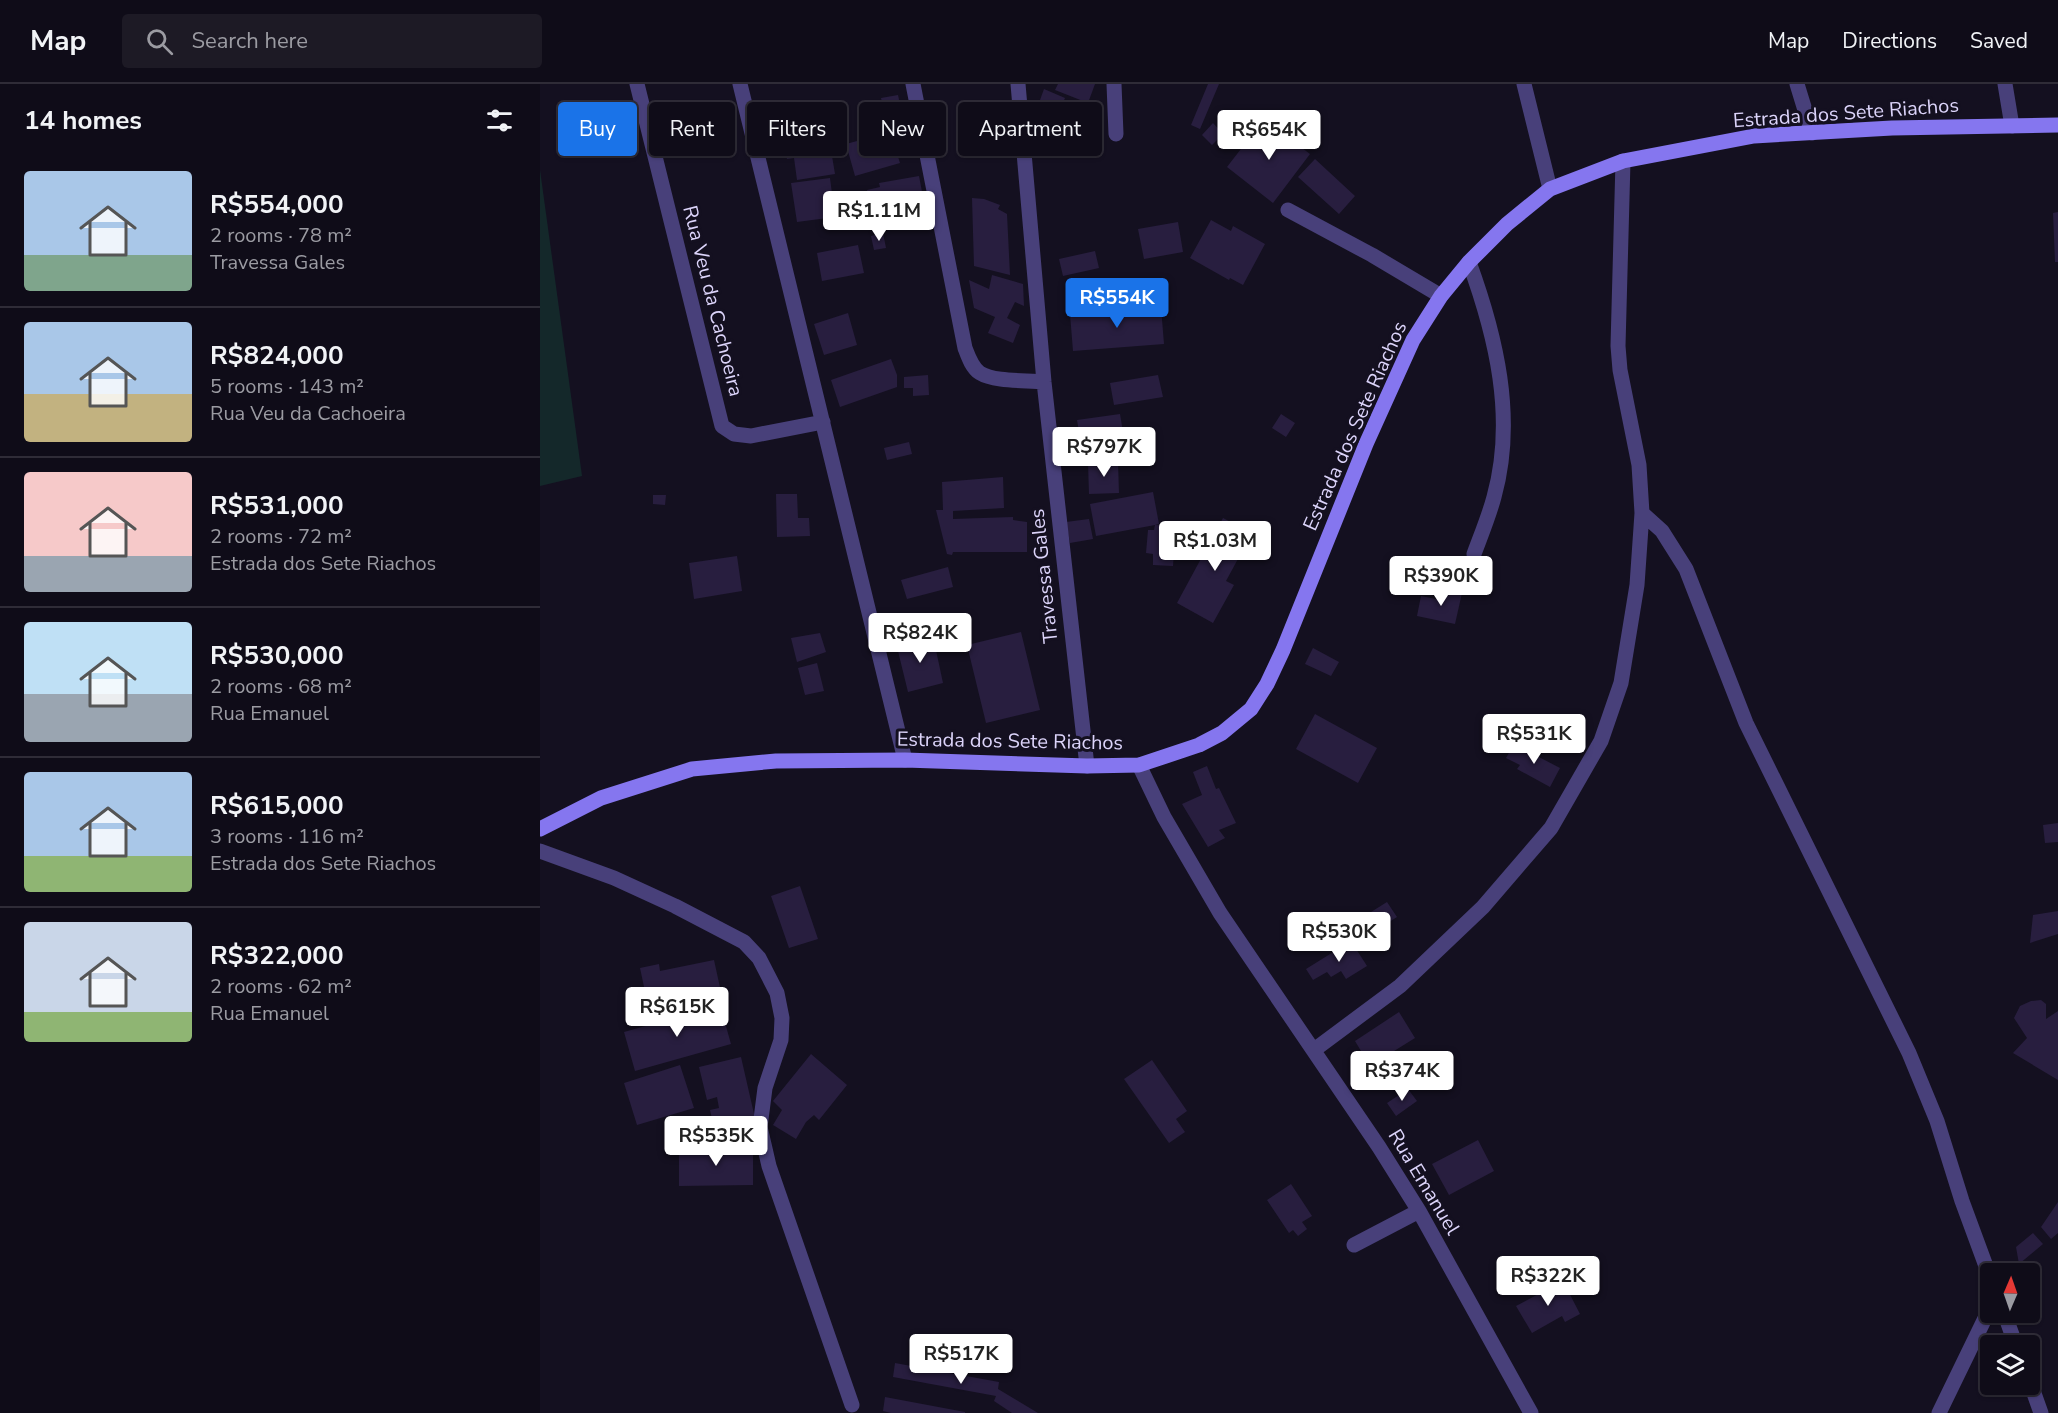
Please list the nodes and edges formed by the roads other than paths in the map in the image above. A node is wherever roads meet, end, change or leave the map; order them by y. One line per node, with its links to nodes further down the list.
1 (637, 84): 19 (street, Rua Veu da Cachoeira)
2 (740, 84): 19 (street)
3 (913, 84): 18 (street)
4 (1018, 84): 18 (street, Travessa Gales)
5 (1114, 84): 12 (street)
6 (1524, 84): 14 (street)
7 (1797, 84): 11 (street)
8 (2005, 84): 10 (street)
9 (2058, 125): 10 (street, Estrada dos Sete Riachos)
10 (2012, 126): 11 (street, Estrada dos Sete Riachos)
11 (1812, 133): 13 (street, Estrada dos Sete Riachos)
12 (1116, 134)
13 (1623, 161): 14 (street, Estrada dos Sete Riachos); 20 (street)
14 (1550, 189): 16 (street, Estrada dos Sete Riachos)
15 (1288, 210): 17 (street)
16 (1469, 262): 17 (street, Estrada dos Sete Riachos); 21 (street)
17 (1441, 296): 23 (street, Estrada dos Sete Riachos)
18 (1044, 382): 24 (street, Travessa Gales)
19 (823, 422): 22 (street)
20 (1642, 513): 27 (street); 30 (street)
21 (1474, 554)
22 (905, 759): 24 (street, Estrada dos Sete Riachos); 25 (street, Estrada dos Sete Riachos)
23 (1139, 765): 24 (street, Estrada dos Sete Riachos); 27 (street, Rua Emanuel)
24 (1087, 766)
25 (540, 829)
26 (540, 851): 33 (street)
27 (1314, 1050): 28 (street, Rua Emanuel)
28 (1419, 1211): 29 (street); 34 (street, Rua Emanuel)
29 (1354, 1245)
30 (1985, 1263)
31 (1983, 1323): 35 (street)
32 (2035, 1395): 36 (street)
33 (852, 1405)
34 (1531, 1413)
35 (1939, 1413)
36 (2041, 1413)

